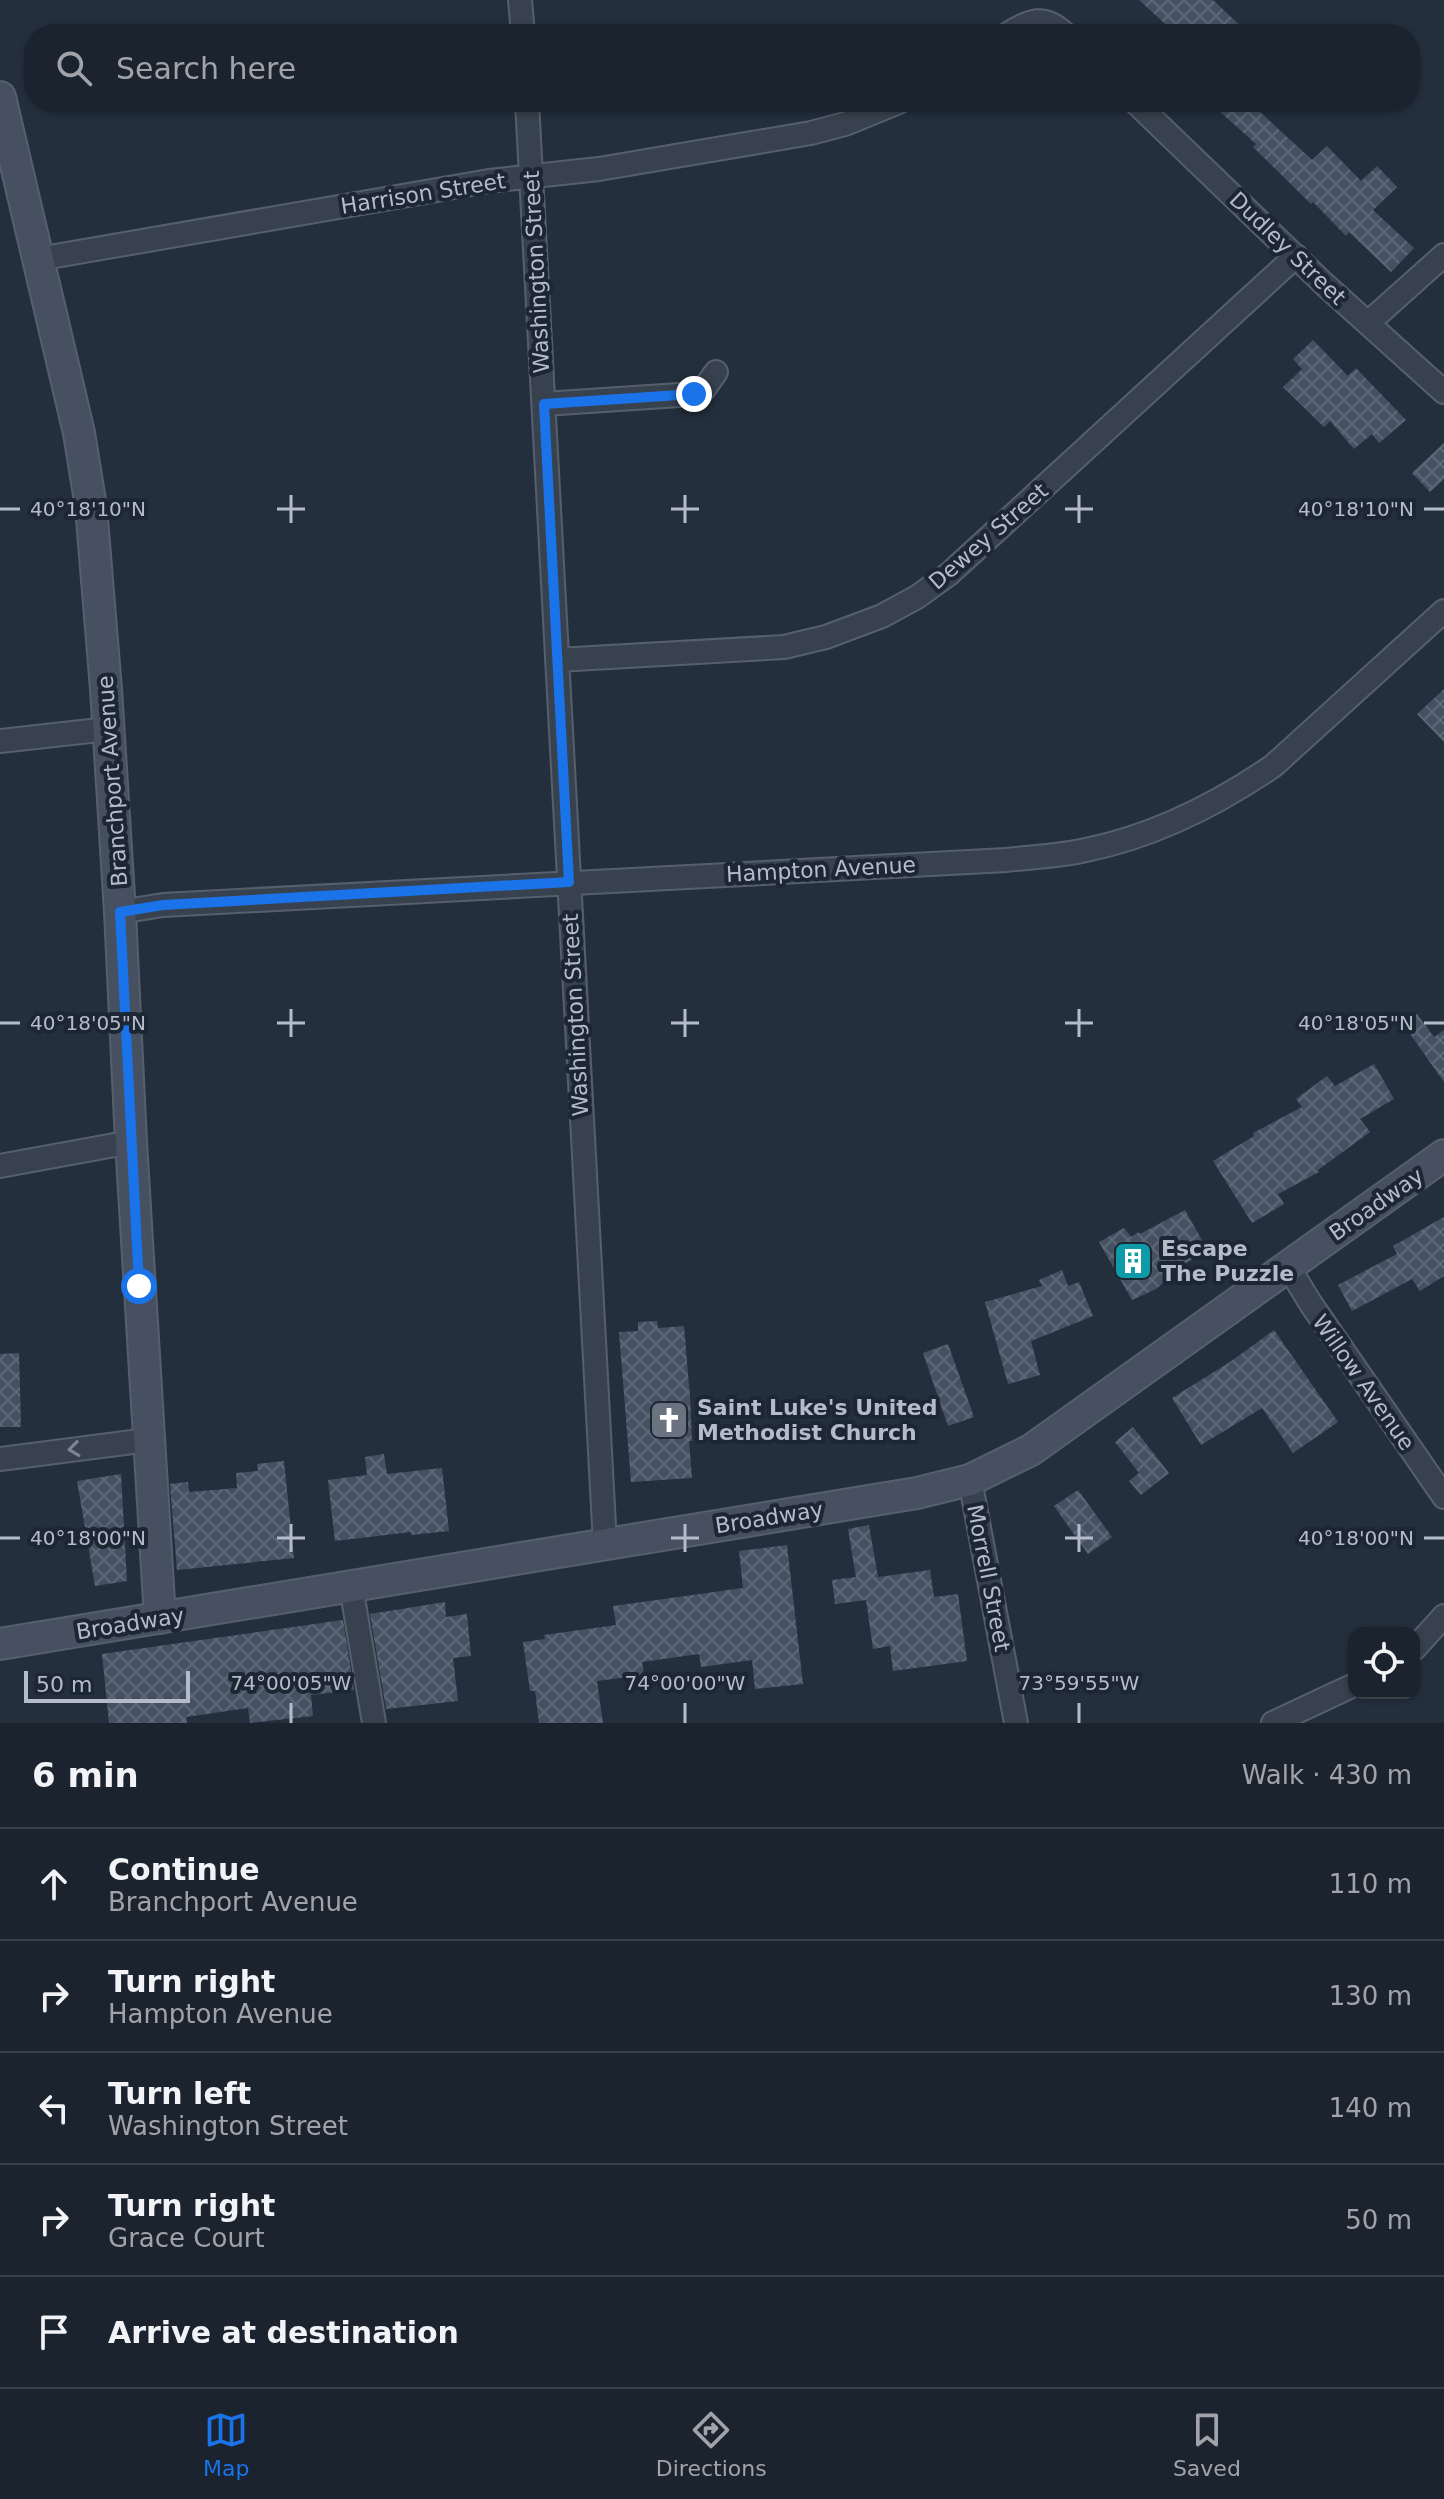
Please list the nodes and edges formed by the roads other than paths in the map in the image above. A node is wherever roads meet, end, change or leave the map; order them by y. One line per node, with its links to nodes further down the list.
1 (520, 0): 2 (street)
2 (522, 24)
3 (1024, 24): 4 (street)
4 (1050, 24)
5 (1, 104): 12 (street, Branchport Avenue)
6 (528, 112): 9 (street, Washington Street)
7 (874, 112): 9 (street, Harrison Street)
8 (1145, 112): 11 (street, Dudley Street)
9 (531, 177): 12 (street, Harrison Street); 16 (street, Washington Street)
10 (1444, 255): 13 (street)
11 (1296, 256): 13 (street, Dudley Street); 18 (street, Dewey Street)
12 (38, 259): 19 (street, Branchport Avenue)
13 (1368, 323): 15 (street, Dudley Street)
14 (716, 372): 16 (street)
15 (1444, 392)
16 (544, 404): 18 (street, Washington Street)
17 (1444, 611): 21 (street, Hampton Avenue)
18 (557, 660): 21 (street, Washington Street)
19 (108, 729): 20 (street); 22 (street, Branchport Avenue)
20 (0, 741)
21 (569, 882): 22 (street, Hampton Avenue); 31 (street, Washington Street)
22 (120, 912): 23 (street, Branchport Avenue)
23 (131, 1142): 25 (street); 27 (street, Branchport Avenue)
24 (1444, 1155): 26 (street, Broadway)
25 (0, 1166)
26 (1287, 1265): 29 (street, Broadway); 30 (street, Willow Avenue)
27 (148, 1440): 28 (street, one-way to 28); 34 (street, Branchport Avenue)
28 (0, 1459)
29 (970, 1480): 31 (street, Broadway); 40 (street, Morrell Street)
30 (1444, 1497)
31 (605, 1544): 32 (street, Broadway)
32 (351, 1586): 34 (street, Broadway); 39 (street)
33 (1444, 1616): 35 (street)
34 (160, 1618): 36 (street, Broadway)
35 (1420, 1642)
36 (0, 1644)
37 (1348, 1689): 38 (street)
38 (1310, 1715): 41 (street)
39 (374, 1723)
40 (1016, 1723)
41 (1273, 1723)

